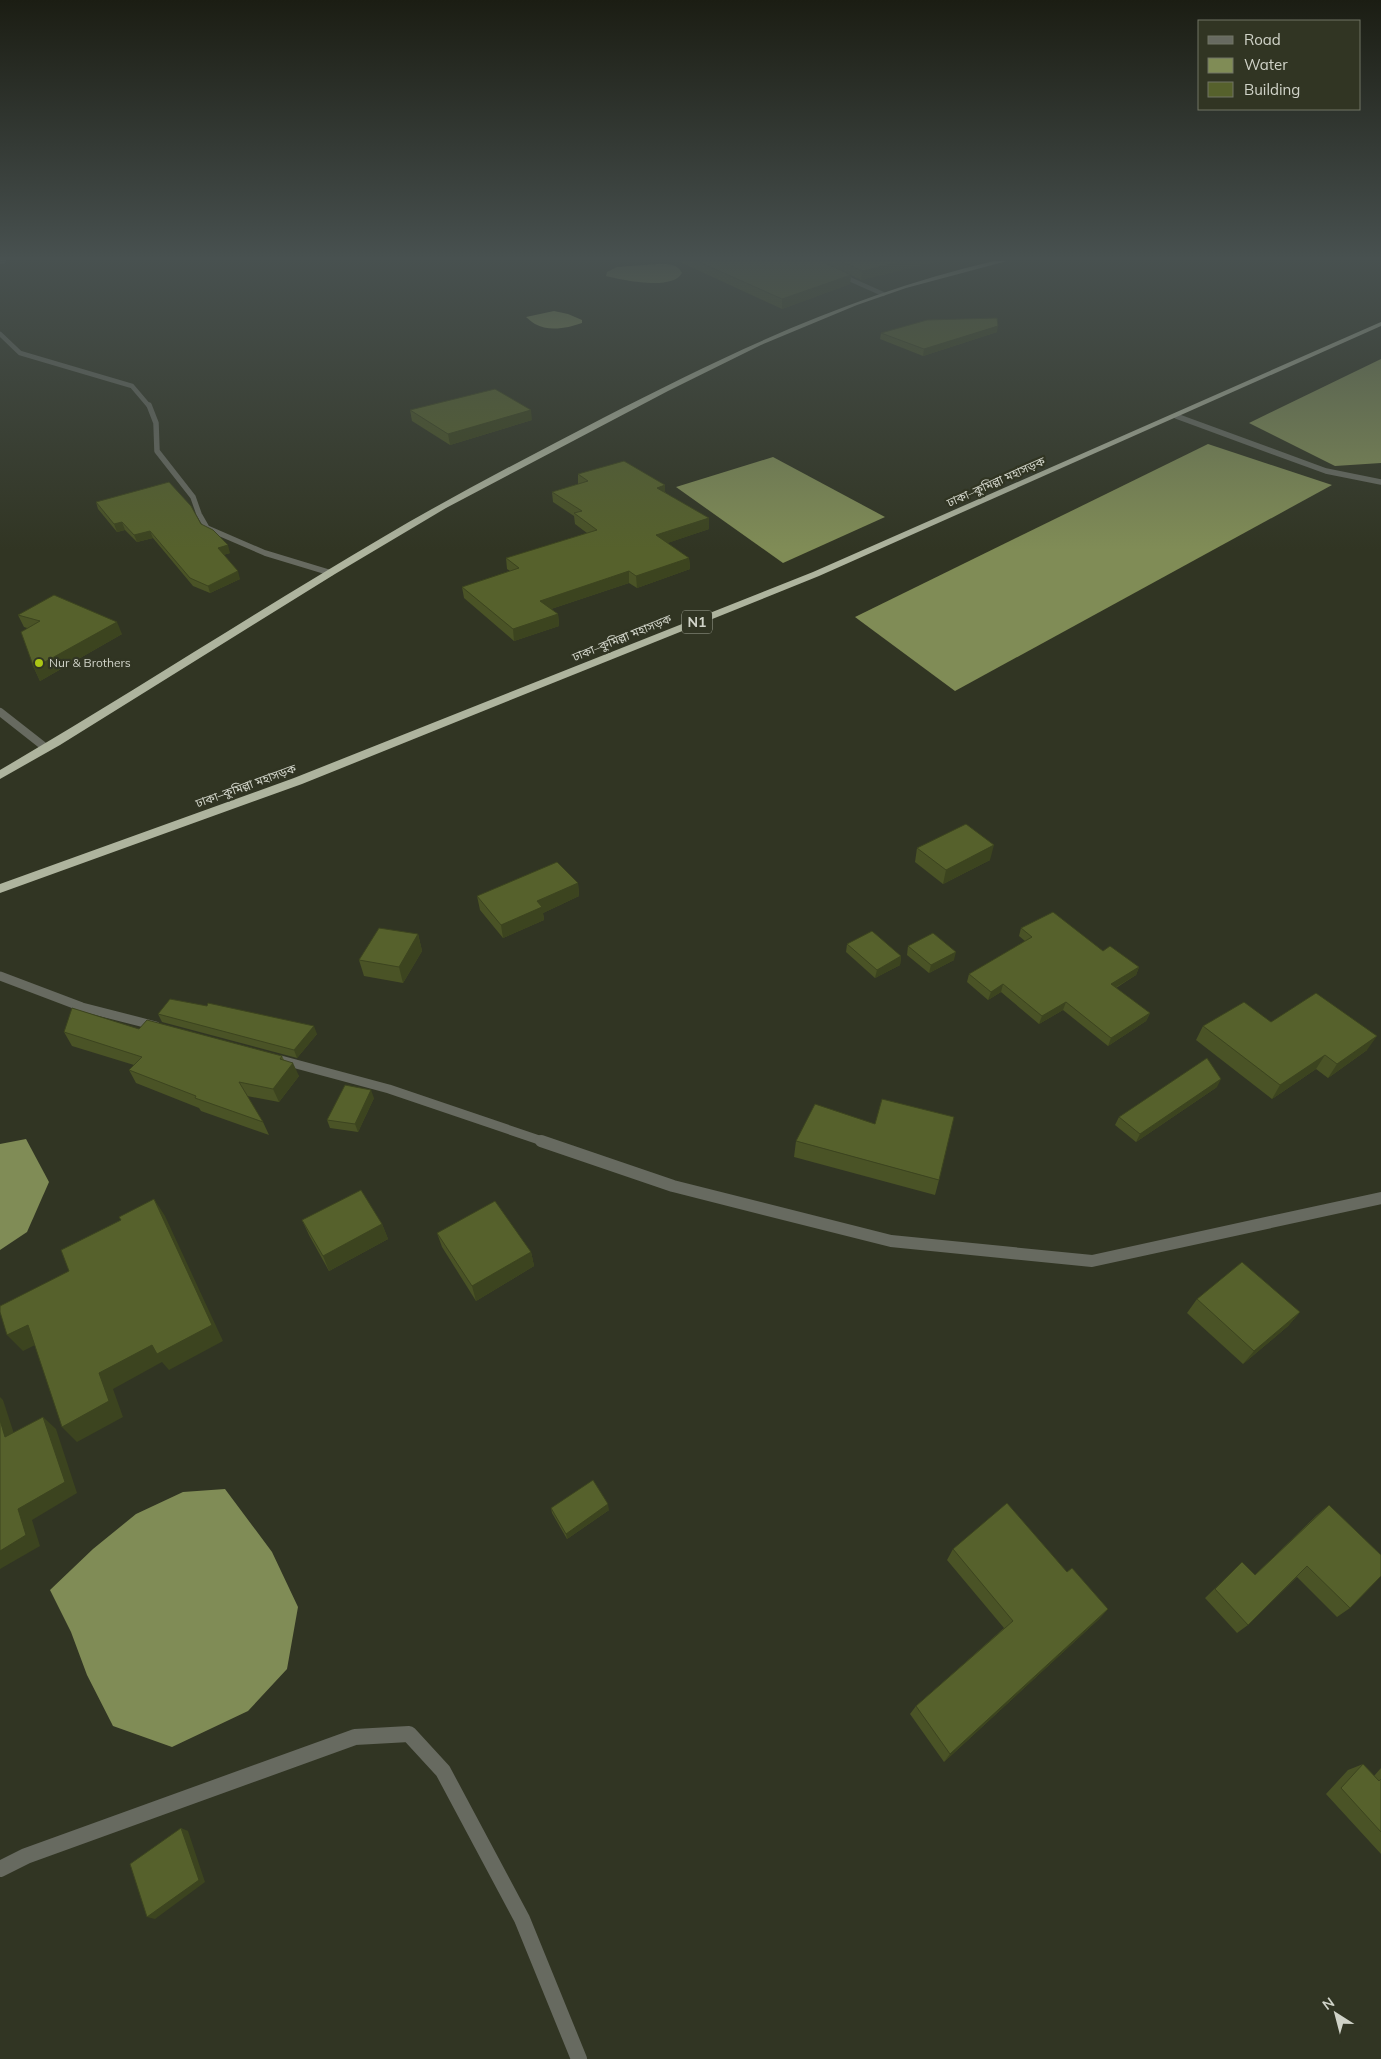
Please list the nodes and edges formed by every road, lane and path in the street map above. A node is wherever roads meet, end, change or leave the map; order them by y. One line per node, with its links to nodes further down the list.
1 (34, 357): 6 (street)
2 (732, 357): 6 (highway)
3 (1307, 357): 4 (highway, ঢাকা–কুমিল্লা মহাসড়ক / N1)
4 (1176, 416): 5 (street); 10 (highway, ঢাকা–কুমিল্লা মহাসড়ক / N1)
5 (1381, 482)
6 (331, 573): 8 (highway)
7 (0, 712): 8 (street)
8 (46, 748): 9 (highway)
9 (0, 775)
10 (0, 889)
11 (0, 976): 12 (street)
12 (168, 1030)
13 (274, 1058): 14 (street)
14 (1381, 1198)
15 (0, 1869): 16 (street)
16 (579, 2059)

